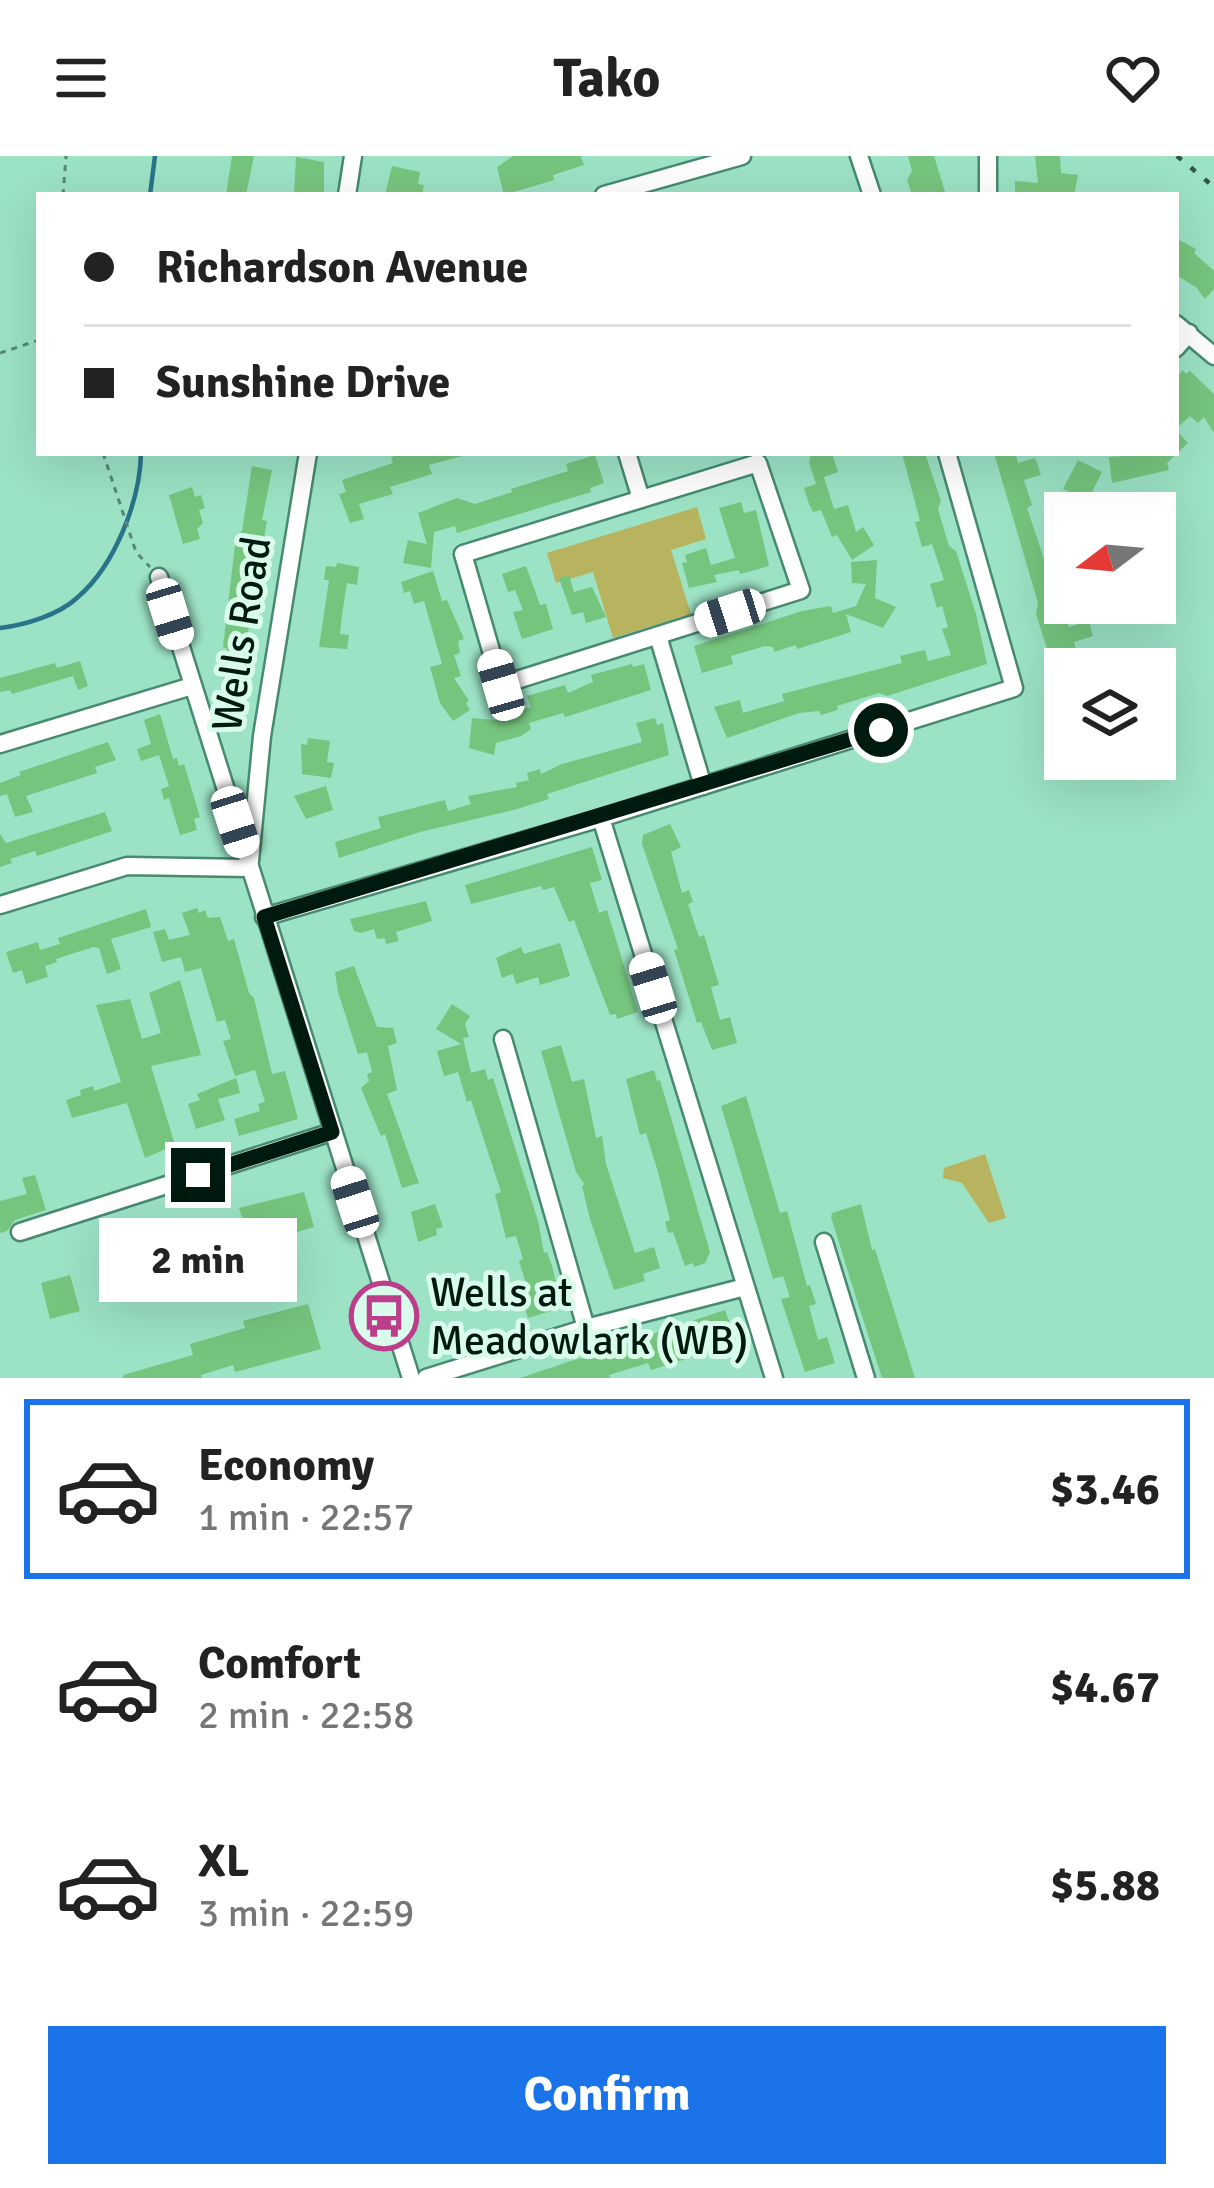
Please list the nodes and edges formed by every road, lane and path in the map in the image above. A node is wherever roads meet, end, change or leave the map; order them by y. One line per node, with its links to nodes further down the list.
1 (66, 156): 6 (path)
2 (353, 156): 7 (street)
3 (742, 156): 8 (street)
4 (860, 156): 9 (street)
5 (988, 156): 10 (street)
6 (63, 192)
7 (347, 192)
8 (615, 192)
9 (871, 192)
10 (988, 192)
11 (1182, 329): 14 (street)
12 (36, 341): 13 (path)
13 (0, 353)
14 (1214, 356)
15 (104, 456): 20 (path)
16 (308, 456): 26 (street, Wells Road)
17 (628, 456): 19 (street)
18 (948, 456): 24 (street)
19 (641, 499): 21 (street); 21 (street)
20 (159, 578): 22 (street)
21 (658, 636): 24 (street)
22 (192, 686): 23 (street); 26 (street)
23 (0, 744)
24 (703, 786): 25 (street)
25 (601, 818): 28 (street); 33 (street)
26 (249, 868): 27 (street); 28 (street, Wells Road)
27 (0, 904)
28 (264, 917): 30 (street, Wells Road)
29 (502, 1040): 34 (street)
30 (332, 1132): 31 (street); 35 (street, Wells Road)
31 (20, 1232)
32 (824, 1242): 38 (street)
33 (745, 1287): 34 (street); 37 (street)
34 (586, 1328): 36 (street)
35 (411, 1378)
36 (426, 1378)
37 (774, 1378)
38 (866, 1378)

